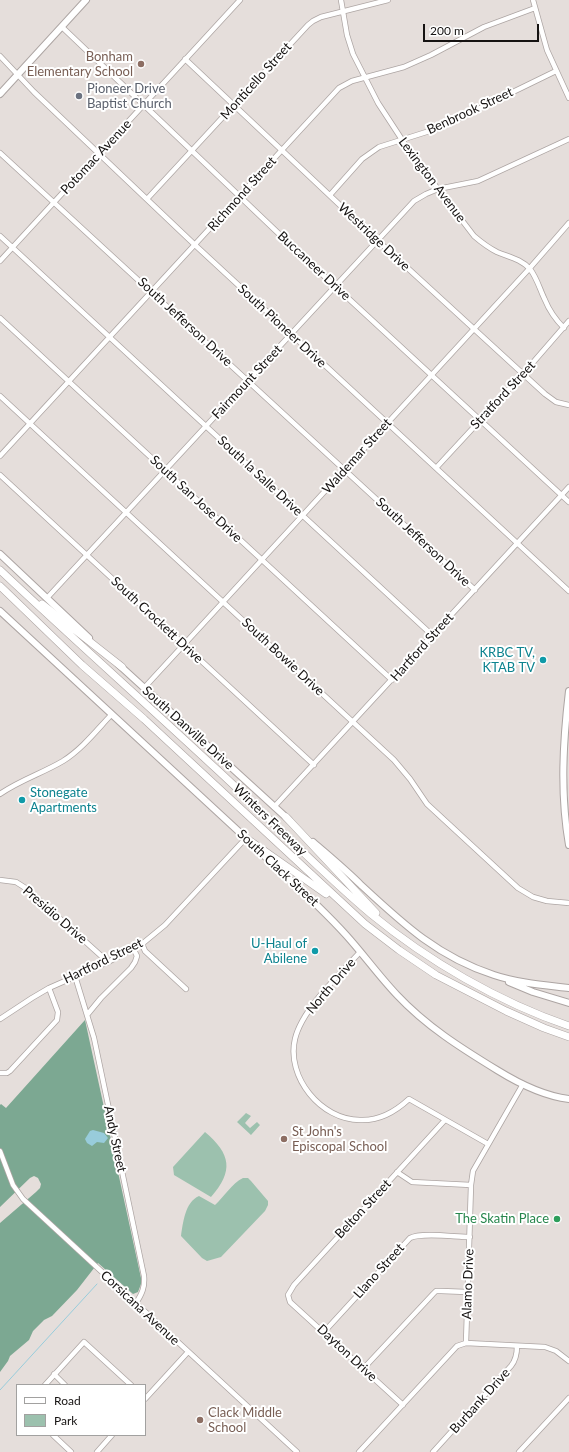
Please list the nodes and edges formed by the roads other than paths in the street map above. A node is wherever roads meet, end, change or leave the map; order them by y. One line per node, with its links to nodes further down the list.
1 (86, 0): 8 (main road)
2 (240, 0): 10 (street, Potomac Avenue)
3 (341, 0): 7 (street, Lexington Avenue)
4 (388, 0): 7 (street, Monticello Street)
5 (533, 0): 6 (street)
6 (535, 8): 11 (street); 13 (street, Richmond Street)
7 (342, 13): 13 (street, Lexington Avenue); 17 (street, Monticello Street)
8 (62, 27): 12 (main road); 16 (street, Buccaneer Drive)
9 (0, 56): 12 (street, South Pioneer Drive)
10 (185, 59): 16 (street, Potomac Avenue); 17 (street, Westridge Drive)
11 (556, 71): 15 (street); 19 (street, Benbrook Street)
12 (17, 75): 14 (main road); 23 (street, South Pioneer Drive)
13 (364, 77): 19 (street, Lexington Avenue); 20 (street, Richmond Street)
14 (0, 94)
15 (569, 98)
16 (144, 105): 21 (street, Buccaneer Drive); 23 (street, Potomac Avenue)
17 (234, 105): 20 (street, Westridge Drive); 21 (street, Monticello Street)
18 (569, 138): 24 (street, Fairmount Street)
19 (401, 140): 24 (street, Lexington Avenue); 25 (street, Benbrook Street)
20 (282, 150): 25 (street, Westridge Drive); 26 (street, Richmond Street)
21 (192, 151): 26 (street, Buccaneer Drive); 27 (street, Monticello Street)
22 (0, 153): 28 (street, South Jefferson Drive)
23 (99, 154): 27 (street, South Pioneer Drive); 28 (street, Potomac Avenue)
24 (438, 189): 31 (street, Fairmount Street); 35 (street, Lexington Avenue)
25 (330, 195): 31 (street, Westridge Drive)
26 (239, 196): 32 (street, Richmond Street); 36 (street, Buccaneer Drive)
27 (147, 200): 32 (street, South Pioneer Drive)
28 (54, 202): 33 (street, Potomac Avenue); 37 (street, South Jefferson Drive)
29 (569, 223): 35 (street, Waldemar Street)
30 (0, 236): 33 (street, South la Salle Drive)
31 (377, 240): 36 (street, Fairmount Street); 41 (street, Westridge Drive)
32 (195, 245): 37 (street, Richmond Street); 42 (street, South Pioneer Drive)
33 (12, 248): 34 (street, Potomac Avenue); 43 (street, South la Salle Drive)
34 (0, 261)
35 (529, 269): 40 (street, Lexington Avenue); 41 (street, Waldemar Street)
36 (335, 286): 42 (street, Fairmount Street); 45 (street, Buccaneer Drive)
37 (151, 291): 43 (street, Richmond Street); 47 (street, South Jefferson Drive)
38 (0, 318): 46 (street, South San Jose Drive)
39 (569, 321): 40 (street, Stratford Street)
40 (564, 328): 44 (street, Stratford Street)
41 (474, 329): 44 (street, Westridge Drive); 45 (street, Waldemar Street)
42 (291, 334): 47 (street, Fairmount Street); 52 (street, South Pioneer Drive)
43 (109, 337): 46 (street, Richmond Street); 53 (street, South la Salle Drive)
44 (523, 374): 49 (street, Westridge Drive); 50 (street, Stratford Street)
45 (432, 375): 50 (street, Buccaneer Drive); 52 (street, Waldemar Street)
46 (69, 381): 51 (street, Richmond Street); 56 (street, South San Jose Drive)
47 (248, 381): 53 (street, Fairmount Street); 57 (street, South Jefferson Drive)
48 (0, 396): 51 (street, South Bowie Drive)
49 (569, 405)
50 (480, 420): 55 (street, Stratford Street); 60 (street, Buccaneer Drive)
51 (30, 424): 54 (street, Richmond Street); 62 (street, South Bowie Drive)
52 (387, 424): 55 (street, South Pioneer Drive); 57 (street, Waldemar Street)
53 (206, 426): 56 (street, Fairmount Street); 63 (street, South la Salle Drive)
54 (0, 456)
55 (436, 468): 64 (street, South Pioneer Drive)
56 (165, 470): 62 (street, Fairmount Street); 67 (street, South San Jose Drive)
57 (345, 470): 63 (street, Waldemar Street); 70 (street, South Jefferson Drive)
58 (0, 475): 66 (street, South Crockett Drive)
59 (569, 487): 60 (street, Hartford Street)
60 (562, 495): 61 (street, Buccaneer Drive); 64 (street, Hartford Street)
61 (569, 502)
62 (126, 512): 66 (street, Fairmount Street); 73 (street, South Bowie Drive)
63 (303, 516): 67 (street, Waldemar Street); 75 (street, South la Salle Drive)
64 (518, 544): 70 (street, Hartford Street); 71 (street, South Pioneer Drive)
65 (0, 554): 72 (main road, South Danville Drive)
66 (87, 555): 72 (street, Fairmount Street); 76 (street, South Crockett Drive)
67 (262, 560): 73 (street, Waldemar Street); 78 (street, South San Jose Drive)
68 (0, 570): 77 (highway); 93 (highway, Winters Freeway)
69 (0, 586): 92 (highway, Winters Freeway)
70 (475, 590): 75 (street, Hartford Street)
71 (569, 591)
72 (47, 598): 77 (main road, South Danville Drive)
73 (224, 602): 76 (street, Waldemar Street); 82 (street, South Bowie Drive)
74 (0, 611): 81 (main road, South Clack Street)
75 (432, 635): 78 (street, Hartford Street)
76 (184, 645): 79 (street, Waldemar Street); 84 (street, South Crockett Drive)
77 (122, 668): 79 (main road, South Danville Drive)
78 (392, 680): 82 (street, Hartford Street)
79 (144, 688): 86 (main road, South Danville Drive)
80 (569, 691): 83 (main road)
81 (111, 714): 85 (street); 88 (main road, South Clack Street)
82 (352, 722): 84 (street, Hartford Street); 91 (street, South Bowie Drive)
83 (567, 728): 89 (main road)
84 (314, 765): 86 (street, Hartford Street)
85 (0, 794)
86 (274, 807): 87 (main road, South Danville Drive)
87 (286, 818): 93 (highway); 99 (main road, South Danville Drive)
88 (246, 838): 92 (highway); 94 (street, Hartford Street); 96 (main road, South Clack Street)
89 (569, 845)
90 (0, 880): 97 (street, Presidio Drive)
91 (569, 903)
92 (371, 928): 107 (highway, Winters Freeway)
93 (396, 933): 106 (highway, Winters Freeway)
94 (142, 944): 95 (street, Hartford Street); 102 (street)
95 (134, 950): 97 (street, Hartford Street); 104 (street)
96 (360, 952): 109 (main road, South Clack Street); 113 (street, North Drive)
97 (108, 962): 98 (street, Hartford Street)
98 (75, 976): 100 (street, Hartford Street); 104 (street, Andy Street)
99 (495, 976): 101 (main road, South Danville Drive); 103 (main road)
100 (50, 988): 105 (street, Hartford Street); 108 (street)
101 (569, 988)
102 (186, 989)
103 (569, 1004)
104 (87, 1015): 121 (street, Andy Street)
105 (0, 1019)
106 (569, 1026)
107 (569, 1037)
108 (0, 1073)
109 (523, 1084): 110 (main road, South Clack Street); 114 (street, Alamo Drive)
110 (550, 1095): 111 (main road); 112 (main road, South Clack Street)
111 (569, 1095)
112 (569, 1100)
113 (445, 1120): 114 (street); 116 (street, Belton Street)
114 (488, 1144): 117 (street, Alamo Drive)
115 (0, 1151): 121 (street, Corsicana Avenue)
116 (397, 1172): 117 (street); 120 (street, Belton Street)
117 (471, 1185): 118 (street, Alamo Drive)
118 (470, 1237): 119 (street, Alamo Drive); 122 (street, Llano Street)
119 (467, 1292): 123 (street, Alamo Drive); 127 (street)
120 (290, 1302): 122 (street, Dayton Drive)
121 (136, 1303): 125 (street, Corsicana Avenue)
122 (324, 1332): 127 (street, Dayton Drive)
123 (466, 1343): 124 (street); 134 (street)
124 (517, 1346): 126 (street); 141 (street, Burbank Drive)
125 (188, 1352): 132 (street); 139 (street, Corsicana Avenue)
126 (569, 1361)
127 (364, 1369): 134 (street, Dayton Drive)
128 (54, 1374): 129 (street); 130 (street); 131 (street)
129 (46, 1384)
130 (64, 1384)
131 (130, 1384)
132 (146, 1397)
133 (569, 1398): 142 (street)
134 (403, 1404): 140 (street)
135 (54, 1436): 137 (street)
136 (111, 1436): 138 (street)
137 (72, 1452)
138 (97, 1452)
139 (297, 1452)
140 (360, 1452)
141 (433, 1452)
142 (519, 1452)

